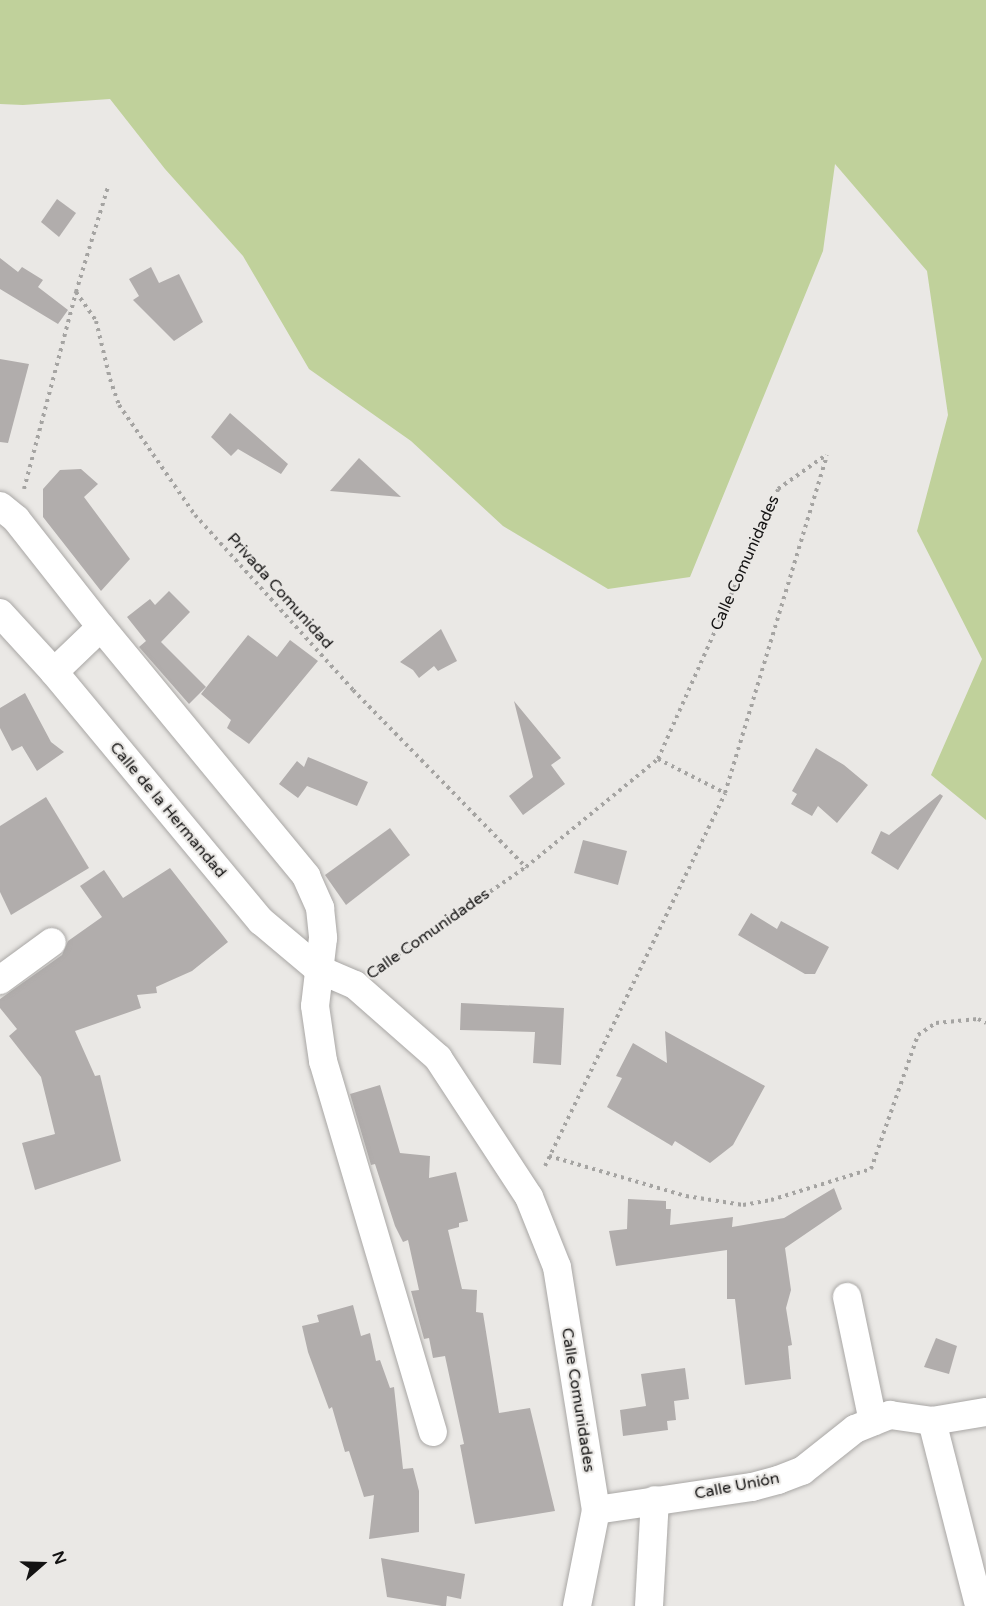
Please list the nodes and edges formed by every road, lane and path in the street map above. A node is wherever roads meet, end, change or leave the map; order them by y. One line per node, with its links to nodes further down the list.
1 (108, 187): 2 (path)
2 (76, 292): 3 (path); 9 (path, Privada Comunidad)
3 (8, 512): 5 (street)
4 (0, 613): 6 (street, Calle de la Hermandad)
5 (101, 627): 6 (street); 11 (street)
6 (54, 672): 11 (street, Calle de la Hermandad)
7 (658, 759): 8 (path); 8 (path, Calle Comunidades); 9 (path, Calle Comunidades)
8 (725, 793): 15 (path, Calle Comunidades)
9 (526, 867): 13 (path, Calle Comunidades)
10 (51, 942): 12 (street)
11 (318, 969): 13 (street, Calle de la Hermandad); 21 (street)
12 (2, 974)
13 (355, 985): 16 (street, Calle Comunidades)
14 (986, 1023): 15 (path)
15 (549, 1156): 16 (path, Calle Comunidades)
16 (530, 1197): 23 (street, Calle Comunidades)
17 (847, 1297): 19 (street)
18 (986, 1412): 20 (street, Calle Unión)
19 (873, 1421): 20 (street, Calle Unión); 22 (street, Calle Unión)
20 (932, 1421): 24 (street)
21 (433, 1432)
22 (655, 1500): 23 (street, Calle Unión); 26 (street)
23 (596, 1510): 25 (street, Calle Comunidades)
24 (975, 1554): 27 (street)
25 (577, 1606)
26 (649, 1606)
27 (979, 1606)

